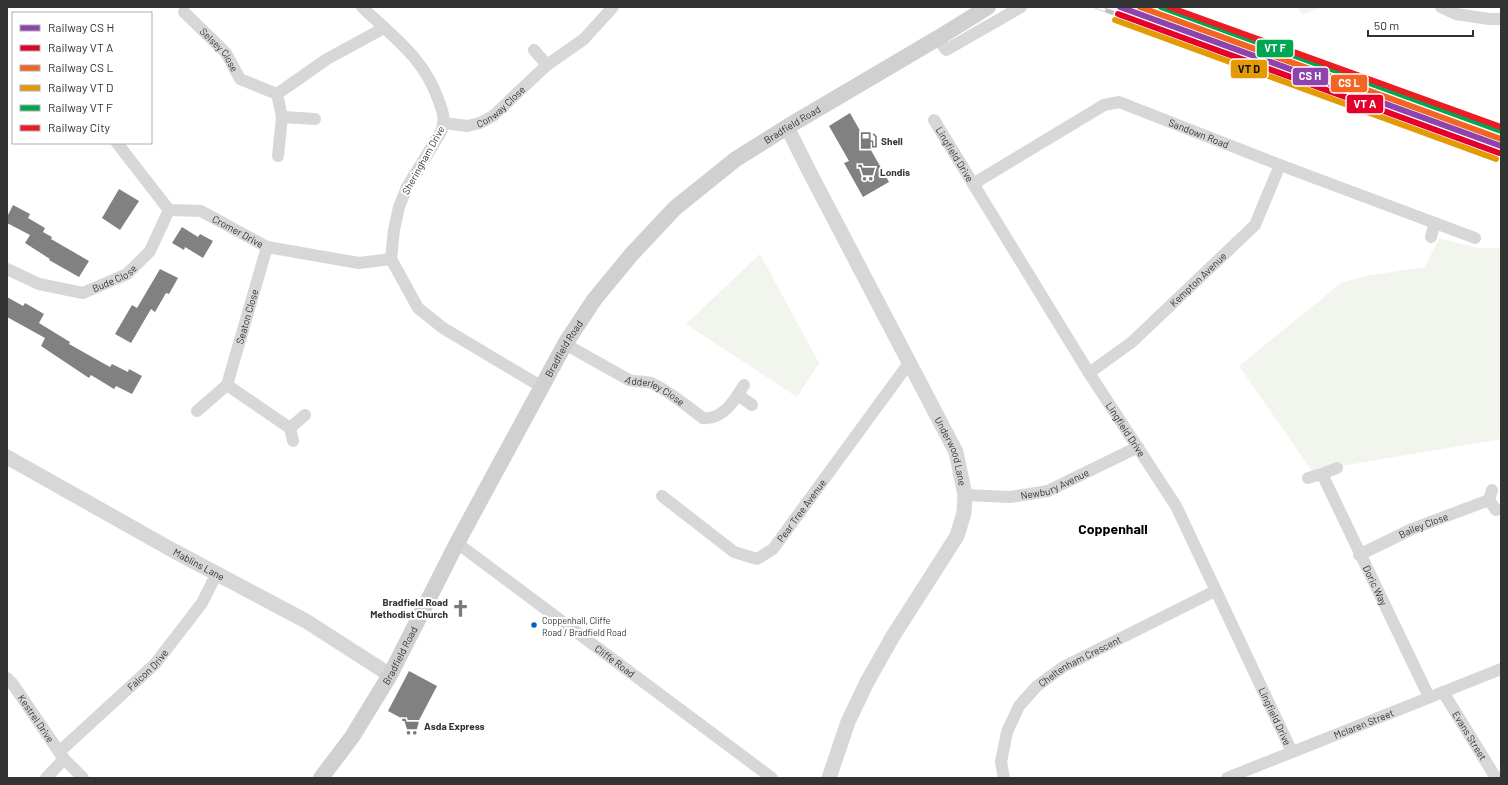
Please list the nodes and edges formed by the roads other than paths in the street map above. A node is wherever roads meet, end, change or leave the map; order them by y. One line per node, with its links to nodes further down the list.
1 (362, 7): 8 (street, Sheringham Drive)
2 (613, 7): 11 (street, Conway Close)
3 (988, 7): 9 (main road, Bradfield Road)
4 (1021, 7): 9 (street)
5 (1441, 7): 7 (street)
6 (184, 12): 12 (street, Selsey Close)
7 (1501, 19)
8 (384, 28): 12 (street); 16 (street, Sheringham Drive)
9 (938, 38): 17 (main road, Bradfield Road)
10 (534, 50): 11 (street)
11 (547, 65): 16 (street, Conway Close)
12 (277, 94): 13 (street)
13 (282, 117): 14 (street); 19 (street)
14 (315, 119)
15 (934, 120): 21 (street, Lingfield Drive)
16 (444, 123): 27 (street, Sheringham Drive)
17 (787, 127): 29 (main road, Bradfield Road); 30 (street, Underwood Lane)
18 (118, 144): 22 (street)
19 (278, 156)
20 (1280, 165): 21 (street, Sandown Road); 23 (street, Sandown Road); 31 (street, Kempton Avenue)
21 (973, 184): 31 (street, Lingfield Drive)
22 (169, 210): 26 (street, Cromer Drive); 28 (street, Bude Close)
23 (1435, 223): 24 (street); 25 (street, Sandown Road)
24 (1431, 237)
25 (1475, 238)
26 (267, 247): 27 (street, Cromer Drive); 32 (street, Seaton Close)
27 (391, 259): 33 (street)
28 (7, 269)
29 (565, 344): 33 (main road, Bradfield Road); 34 (street, Adderley Close)
30 (909, 363): 44 (street, Underwood Lane); 45 (street, Pear Tree Avenue)
31 (1089, 373): 39 (street, Lingfield Drive)
32 (227, 385): 35 (street); 37 (street)
33 (542, 387): 47 (main road, Bradfield Road)
34 (752, 405)
35 (197, 411)
36 (305, 415): 37 (street)
37 (290, 428): 38 (street)
38 (293, 441)
39 (1138, 447): 44 (street, Newbury Avenue); 50 (street, Lingfield Drive)
40 (7, 457): 49 (street, Mablins Lane)
41 (1337, 468): 42 (street)
42 (1322, 474): 43 (street); 48 (street, Doric Way)
43 (1308, 478)
44 (965, 495): 62 (street, Underwood Lane)
45 (662, 496)
46 (1496, 510): 48 (street, Bailey Close)
47 (457, 543): 52 (main road, Bradfield Road); 61 (street, Cliffe Road)
48 (1360, 554): 55 (street, Doric Way)
49 (218, 573): 52 (street, Mablins Lane); 57 (street, Falcon Drive)
50 (1215, 591): 56 (street, Lingfield Drive); 63 (street, Cheltenham Crescent)
51 (1501, 669): 54 (street, Mclaren Street)
52 (390, 675): 60 (main road, Bradfield Road)
53 (7, 678): 57 (street, Kestrel Drive)
54 (1443, 692): 55 (street, Mclaren Street); 65 (street, Evans Street)
55 (1428, 697): 56 (street, Mclaren Street)
56 (1292, 752): 64 (street, Mclaren Street)
57 (62, 756): 58 (street); 59 (street, Kestrel Drive)
58 (46, 778)
59 (83, 778)
60 (321, 778)
61 (772, 778)
62 (829, 778)
63 (1004, 778)
64 (1226, 778)
65 (1496, 778)

